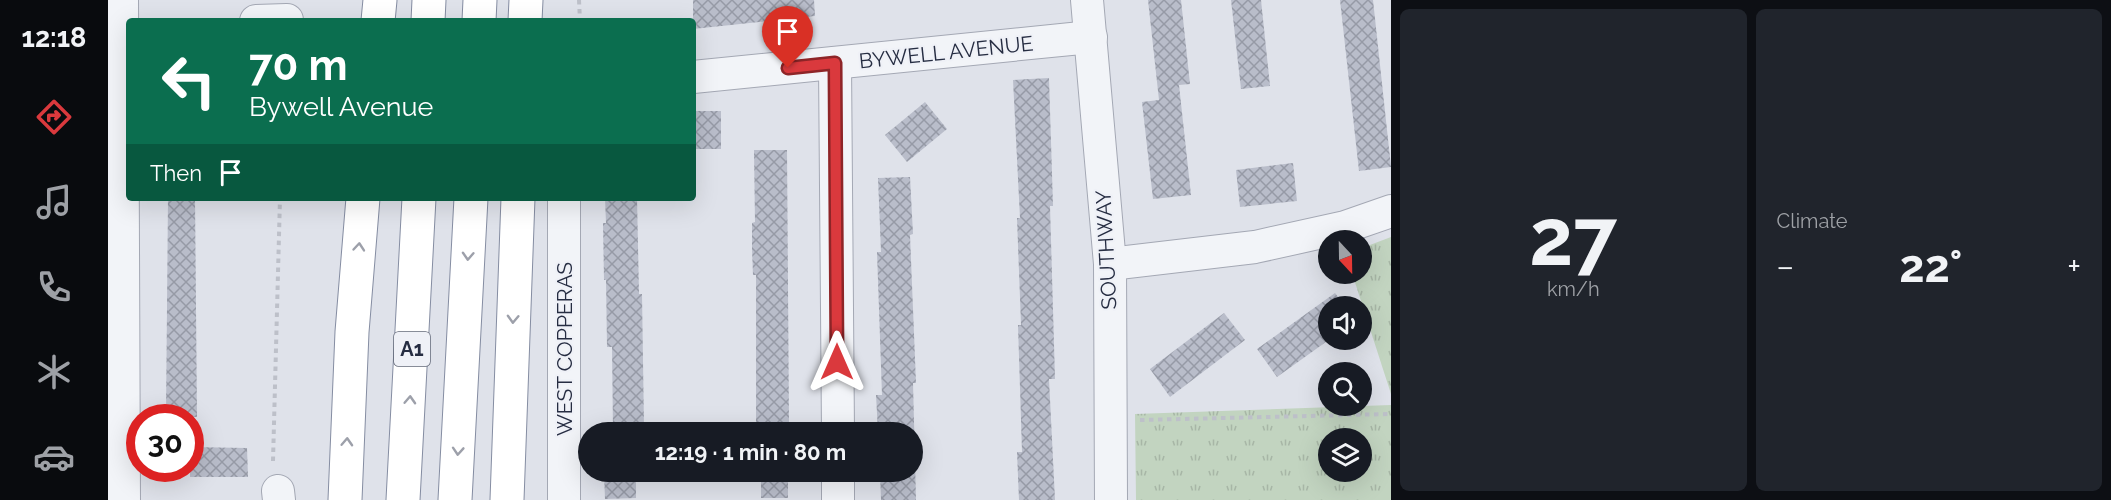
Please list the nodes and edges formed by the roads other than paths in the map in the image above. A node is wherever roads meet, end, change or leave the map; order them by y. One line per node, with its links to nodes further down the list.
1 (380, 0): 9 (highway)
2 (429, 0): 10 (highway)
3 (480, 0): 11 (highway)
4 (526, 0): 12 (highway)
5 (1087, 0): 13 (street, SOUTHWAY)
6 (288, 14): 8 (street)
7 (120, 18): 25 (street)
8 (270, 18)
9 (378, 18)
10 (428, 18)
11 (479, 18)
12 (525, 18)
13 (1091, 37): 14 (street, BYWELL AVENUE); 22 (street, SOUTHWAY)
14 (835, 63): 15 (street, BYWELL AVENUE); 23 (street)
15 (696, 77)
16 (363, 201): 26 (highway, one-way to 16)
17 (419, 201): 27 (highway, A1, one-way to 17)
18 (471, 201): 28 (highway, one-way to 28)
19 (518, 201): 29 (highway, one-way to 29)
20 (564, 201): 30 (street, WEST COPPERAS)
21 (1391, 211): 22 (street)
22 (1110, 264): 32 (street, SOUTHWAY)
23 (838, 422)
24 (838, 482): 31 (street)
25 (124, 500)
26 (345, 500)
27 (404, 500)
28 (455, 500)
29 (507, 500)
30 (564, 500)
31 (838, 500)
32 (1111, 500)

